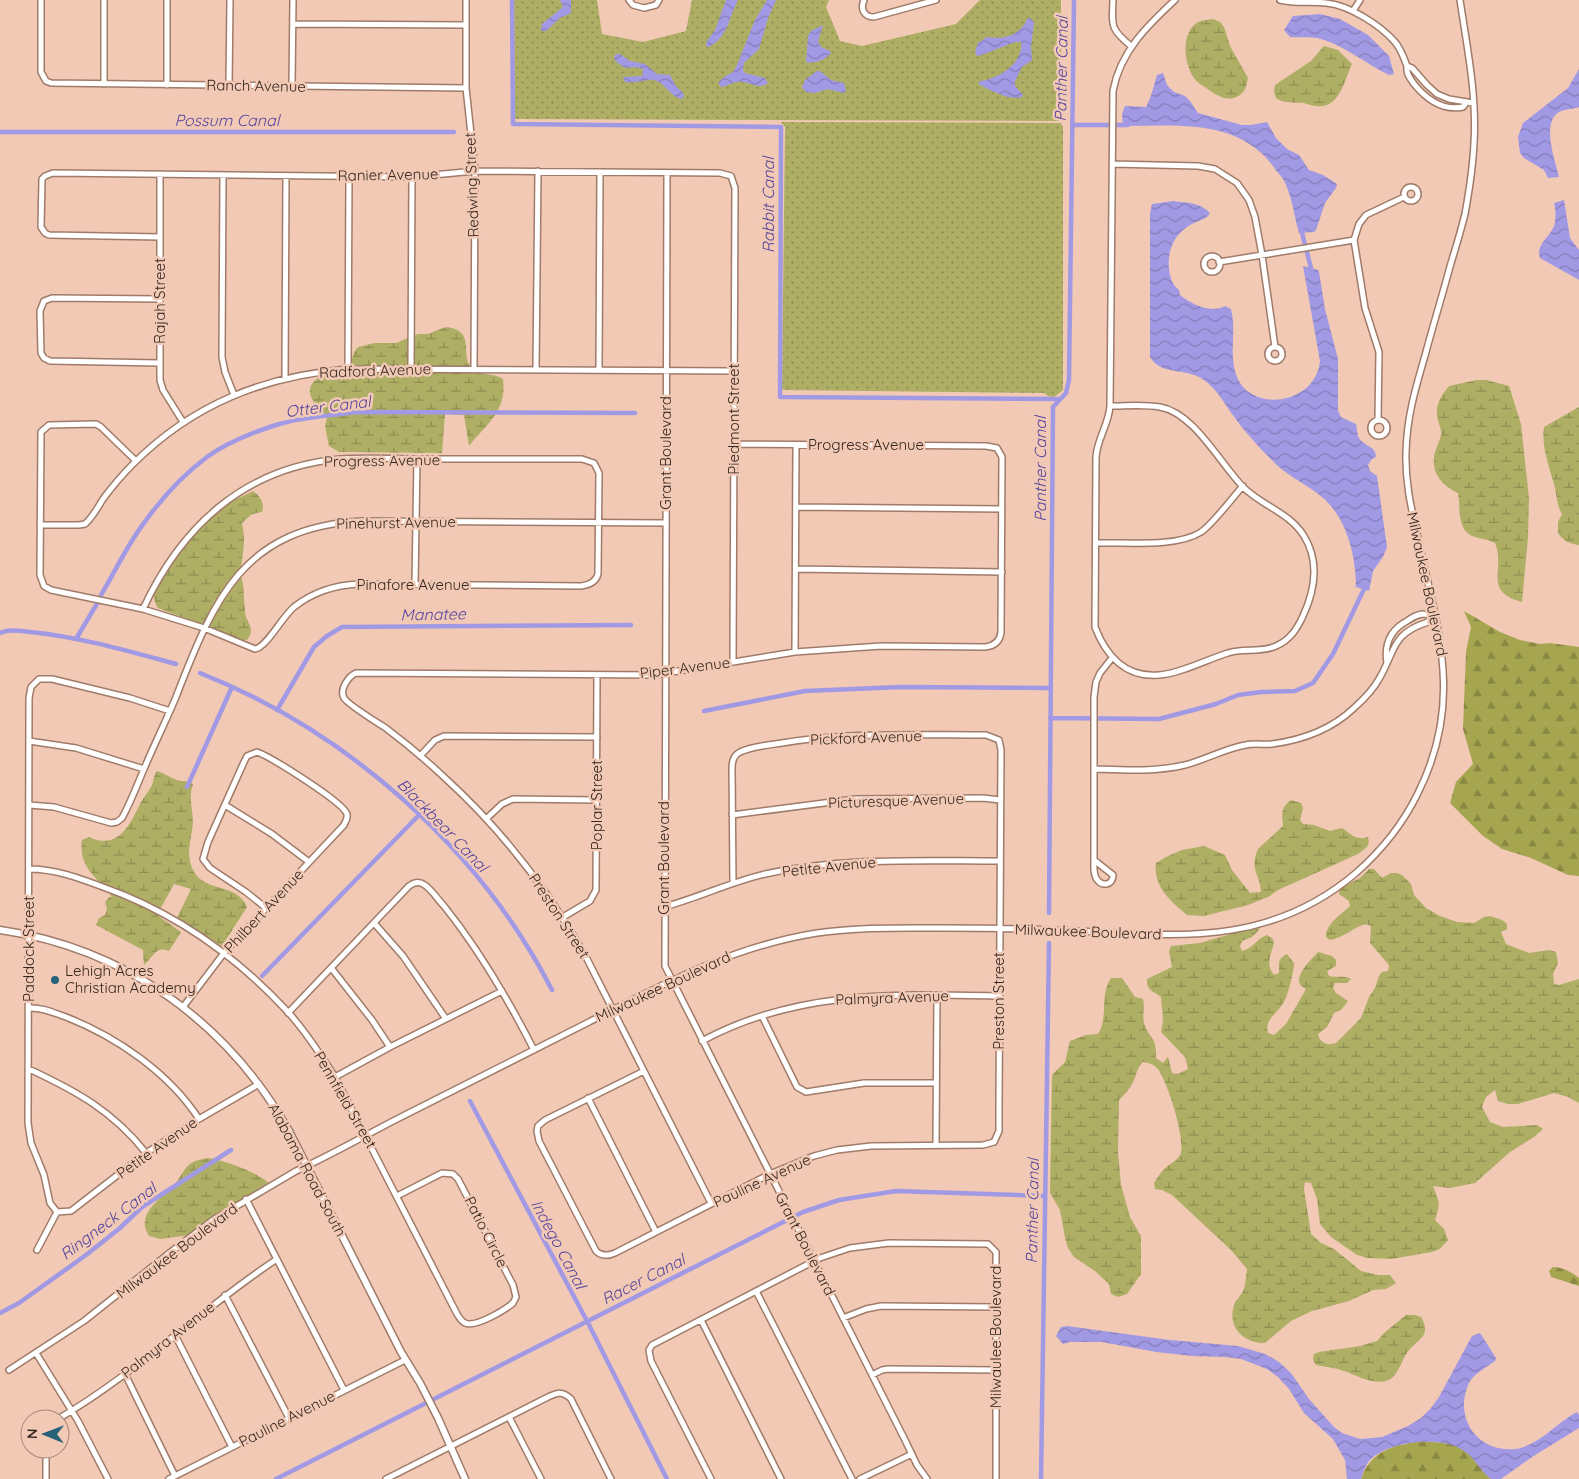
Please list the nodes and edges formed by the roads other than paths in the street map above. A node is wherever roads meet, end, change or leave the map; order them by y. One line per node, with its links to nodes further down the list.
1 (41, 0): 21 (street, Ranch Avenue)
2 (104, 0): 21 (street)
3 (167, 0): 22 (street)
4 (230, 0): 24 (street)
5 (293, 0): 17 (street)
6 (466, 0): 18 (street, Redwing Street)
7 (629, 0): 8 (street)
8 (660, 0)
9 (864, 0): 10 (street)
10 (936, 0)
11 (1113, 0): 19 (street)
12 (1175, 0): 19 (street)
13 (1280, 0): 16 (street)
14 (1360, 0): 16 (street)
15 (1460, 0): 29 (street, Milwaukee Boulevard)
16 (1353, 10): 20 (street)
17 (293, 24): 18 (street); 25 (street)
18 (466, 25): 26 (street, Redwing Street)
19 (1131, 46): 30 (street)
20 (1407, 66): 23 (street); 27 (street)
21 (104, 84): 22 (street, Ranch Avenue)
22 (167, 85): 24 (street, Ranch Avenue)
23 (1426, 85): 27 (street); 28 (street)
24 (229, 86): 25 (street, Ranch Avenue)
25 (292, 86): 26 (street, Ranch Avenue)
26 (466, 88): 31 (street, Redwing Street)
27 (1420, 91): 28 (street)
28 (1466, 102): 29 (street)
29 (1474, 102): 77 (street, Milwaukee Boulevard)
30 (1112, 164): 44 (street); 58 (street)
31 (474, 171): 32 (street, Ranier Avenue); 40 (street, Ranier Avenue); 51 (street, Redwing Street)
32 (538, 171): 33 (street, Ranier Avenue); 52 (street)
33 (600, 172): 34 (street, Ranier Avenue); 53 (street)
34 (667, 173): 39 (street, Ranier Avenue); 54 (street, Grant Boulevard)
35 (160, 174): 36 (street, Ranier Avenue); 42 (street, Rajah Street); 42 (street, Ranier Avenue)
36 (223, 175): 37 (street, Ranier Avenue); 57 (street)
37 (286, 176): 38 (street, Ranier Avenue); 56 (street)
38 (349, 176): 40 (street, Ranier Avenue); 49 (street)
39 (731, 176): 55 (street, Piedmont Street)
40 (412, 177): 50 (street)
41 (1404, 196): 43 (street)
42 (160, 237): 46 (street, Rajah Street)
43 (1354, 240): 44 (street); 59 (street)
44 (1262, 255): 45 (street); 47 (street)
45 (1219, 262)
46 (160, 299): 48 (street, Rajah Street); 48 (street)
47 (1275, 347)
48 (160, 363): 60 (street, Rajah Street)
49 (348, 369): 50 (street, Radford Avenue); 56 (street, Radford Avenue)
50 (411, 369): 51 (street, Radford Avenue)
51 (474, 370): 52 (street, Radford Avenue)
52 (536, 370): 53 (street, Radford Avenue)
53 (599, 370): 54 (street, Radford Avenue)
54 (667, 371): 55 (street, Radford Avenue); 70 (street, Grant Boulevard)
55 (734, 371): 61 (street, Piedmont Street)
56 (285, 378): 57 (street, Radford Avenue)
57 (234, 395): 60 (street, Radford Avenue)
58 (1110, 406): 65 (street); 72 (street)
59 (1378, 420)
60 (183, 422): 64 (street, Radford Avenue)
61 (734, 444): 62 (street, Progress Avenue); 83 (street, Piedmont Street)
62 (796, 445): 66 (street); 67 (street, Progress Avenue)
63 (417, 459): 68 (street); 69 (street, Progress Avenue); 76 (street, Progress Avenue)
64 (136, 461): 71 (street, Radford Avenue); 71 (street)
65 (1243, 486): 72 (street); 82 (street)
66 (796, 506): 67 (street); 73 (street)
67 (1002, 508): 74 (street)
68 (416, 522): 69 (street, Pinehurst Avenue); 75 (street); 79 (street, Pinehurst Avenue)
69 (599, 522): 70 (street, Pinehurst Avenue); 75 (street, Pinafore Avenue)
70 (666, 523): 85 (street, Grant Boulevard)
71 (40, 525): 76 (street)
72 (1096, 543): 82 (street)
73 (796, 569): 74 (street); 81 (street)
74 (1002, 572): 81 (street, Piper Avenue)
75 (415, 584): 79 (street, Pinafore Avenue)
76 (143, 608): 79 (street)
77 (1433, 616): 78 (street); 80 (street); 110 (street, Milwaukee Boulevard)
78 (1400, 625): 80 (street); 84 (street)
79 (204, 628): 88 (street, Pinehurst Avenue)
80 (1406, 632): 84 (street)
81 (795, 652): 83 (street, Piper Avenue)
82 (1112, 658): 94 (street)
83 (733, 662): 85 (street, Piper Avenue)
84 (1388, 663): 94 (street)
85 (665, 674): 86 (street, Piper Avenue); 106 (street, Grant Boulevard)
86 (597, 675): 87 (street, Piper Avenue); 89 (street, Poplar Street)
87 (346, 682): 92 (street, Preston Street)
88 (170, 711): 91 (street, Paddock Street); 93 (street, Pinehurst Avenue)
89 (597, 737): 92 (street); 95 (street, Poplar Street)
90 (999, 740): 96 (street, Preston Street); 99 (street, Pickford Avenue)
91 (30, 741): 93 (street); 97 (street, Paddock Street)
92 (420, 756): 100 (street, Preston Street)
93 (144, 769): 97 (street, Pinehurst Avenue)
94 (1094, 770): 101 (street)
95 (596, 800): 100 (street); 108 (street, Poplar Street)
96 (1000, 800): 99 (street, Picturesque Avenue); 102 (street, Preston Street)
97 (29, 805): 104 (street, Paddock Street)
98 (225, 805): 103 (street); 103 (street, Philbert Avenue); 107 (street)
99 (732, 815): 105 (street)
100 (486, 819): 108 (street, Preston Street)
101 (1094, 860): 101 (street)
102 (1000, 861): 105 (street, Petite Avenue); 110 (street, Preston Street)
103 (309, 862): 107 (street, Philbert Avenue)
104 (29, 869): 112 (street, Paddock Street); 113 (street, Pennfield Street)
105 (732, 883): 106 (street, Petite Avenue)
106 (664, 907): 115 (street, Grant Boulevard)
107 (266, 908): 113 (street, Philbert Avenue)
108 (563, 917): 121 (street, Preston Street)
109 (374, 924): 114 (street); 116 (street); 124 (street)
110 (1000, 928): 115 (street, Milwaukee Boulevard); 118 (street, Preston Street)
111 (0, 930): 112 (street, Alabama Road South)
112 (30, 936): 119 (street, Alabama Road South); 120 (street, Paddock Street)
113 (224, 954): 119 (street, Philbert Avenue); 122 (street, Pennfield Street)
114 (332, 969): 122 (street); 126 (street)
115 (671, 980): 121 (street, Milwaukee Boulevard); 125 (street, Grant Boulevard)
116 (502, 991): 124 (street); 127 (street)
117 (937, 996): 118 (street, Palmyra Avenue); 123 (street, Palmyra Avenue); 131 (street)
118 (999, 996): 136 (street, Preston Street)
119 (183, 1007): 132 (street, Alabama Road South)
120 (29, 1008): 128 (street, Paddock Street); 134 (street)
121 (613, 1010): 127 (street, Milwaukee Boulevard); 129 (street, Preston Street)
122 (288, 1013): 130 (street, Pennfield Street)
123 (762, 1016): 125 (street, Palmyra Avenue); 131 (street)
124 (446, 1019): 126 (street)
125 (702, 1041): 140 (street, Grant Boulevard)
126 (390, 1047): 130 (street)
127 (534, 1050): 135 (street, Milwaukee Boulevard)
128 (29, 1069): 138 (street); 144 (street, Paddock Street)
129 (644, 1070): 133 (street); 143 (street, Preston Street)
130 (335, 1077): 135 (street, Pennfield Street)
131 (936, 1083): 137 (street)
132 (259, 1084): 134 (street, Petite Avenue); 139 (street, Alabama Road South)
133 (588, 1098): 145 (street); 145 (street, Pauline Avenue)
134 (199, 1118): 138 (street, Petite Avenue)
135 (366, 1135): 139 (street, Milwaukee Boulevard); 141 (street, Pennfield Street)
136 (994, 1142): 137 (street, Pauline Avenue)
137 (936, 1145): 140 (street, Pauline Avenue)
138 (146, 1153): 144 (street, Petite Avenue)
139 (306, 1166): 142 (street, Milwaukee Boulevard); 157 (street, Alabama Road South)
140 (770, 1174): 143 (street, Pauline Avenue); 148 (street, Grant Boulevard)
141 (397, 1196): 154 (street, Pennfield Street); 154 (street, Patio Circle)
142 (246, 1199): 147 (street); 156 (street, Milwaukee Boulevard)
143 (711, 1203): 145 (street, Pauline Avenue)
144 (57, 1212): 146 (street)
145 (656, 1232)
146 (37, 1250)
147 (277, 1259): 150 (street, Palmyra Avenue); 162 (street)
148 (814, 1262): 149 (street, Milwaulee Boulevard); 151 (street, Milwaulee Boulevard); 152 (street, Grant Boulevard)
149 (756, 1291): 153 (street, Milwaulee Boulevard); 181 (street)
150 (225, 1295): 155 (street, Palmyra Avenue); 166 (street)
151 (996, 1307): 152 (street); 159 (street, Milwaulee Boulevard)
152 (843, 1318): 161 (street, Grant Boulevard)
153 (701, 1320): 179 (street, Milwaulee Boulevard); 180 (street)
154 (467, 1324)
155 (175, 1335): 160 (street, Palmyra Avenue); 167 (street)
156 (36, 1353): 158 (street, Milwaukee Boulevard); 163 (street)
157 (405, 1360): 162 (street, Pauline Avenue); 168 (street, Alabama Road South)
158 (9, 1370)
159 (996, 1370): 161 (street); 184 (street, Milwaulee Boulevard)
160 (125, 1374): 163 (street, Palmyra Avenue); 171 (street)
161 (872, 1374): 169 (street, Grant Boulevard)
162 (344, 1390): 166 (street, Pauline Avenue)
163 (73, 1411): 164 (street, Palmyra Avenue); 173 (street)
164 (70, 1413)
165 (508, 1417): 168 (street); 177 (street); 178 (street)
166 (289, 1418): 167 (street, Pauline Avenue)
167 (232, 1447): 171 (street, Pauline Avenue)
168 (450, 1447): 175 (street); 176 (street, Alabama Road South)
169 (912, 1454): 182 (street); 183 (street, Grant Boulevard)
170 (46, 1459): 172 (street)
171 (176, 1476): 174 (street, Pauline Avenue)
172 (46, 1479)
173 (108, 1479)
174 (169, 1479)
175 (388, 1479)
176 (465, 1479)
177 (541, 1479)
178 (611, 1479)
179 (711, 1479)
180 (781, 1479)
181 (852, 1479)
182 (860, 1479)
183 (927, 1479)
184 (996, 1479)

